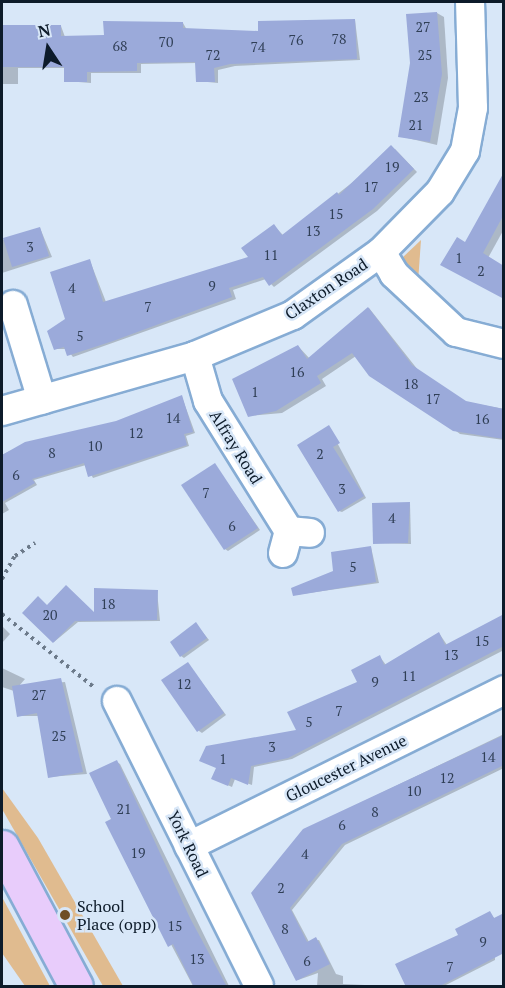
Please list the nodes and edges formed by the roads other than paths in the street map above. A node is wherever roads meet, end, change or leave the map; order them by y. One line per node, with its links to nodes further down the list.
1 (470, 2): 2 (street, Claxton Road)
2 (381, 252): 4 (street); 5 (street, Claxton Road)
3 (16, 304): 6 (street)
4 (504, 344)
5 (195, 357): 6 (street, Claxton Road); 8 (street, Alfray Road)
6 (42, 400): 7 (street, Claxton Road)
7 (2, 411)
8 (294, 539)
9 (504, 690): 11 (street, Gloucester Avenue)
10 (117, 701): 11 (street, York Road)
11 (189, 846): 14 (street, York Road)
12 (2, 847): 13 (main road)
13 (76, 987)
14 (259, 987)

